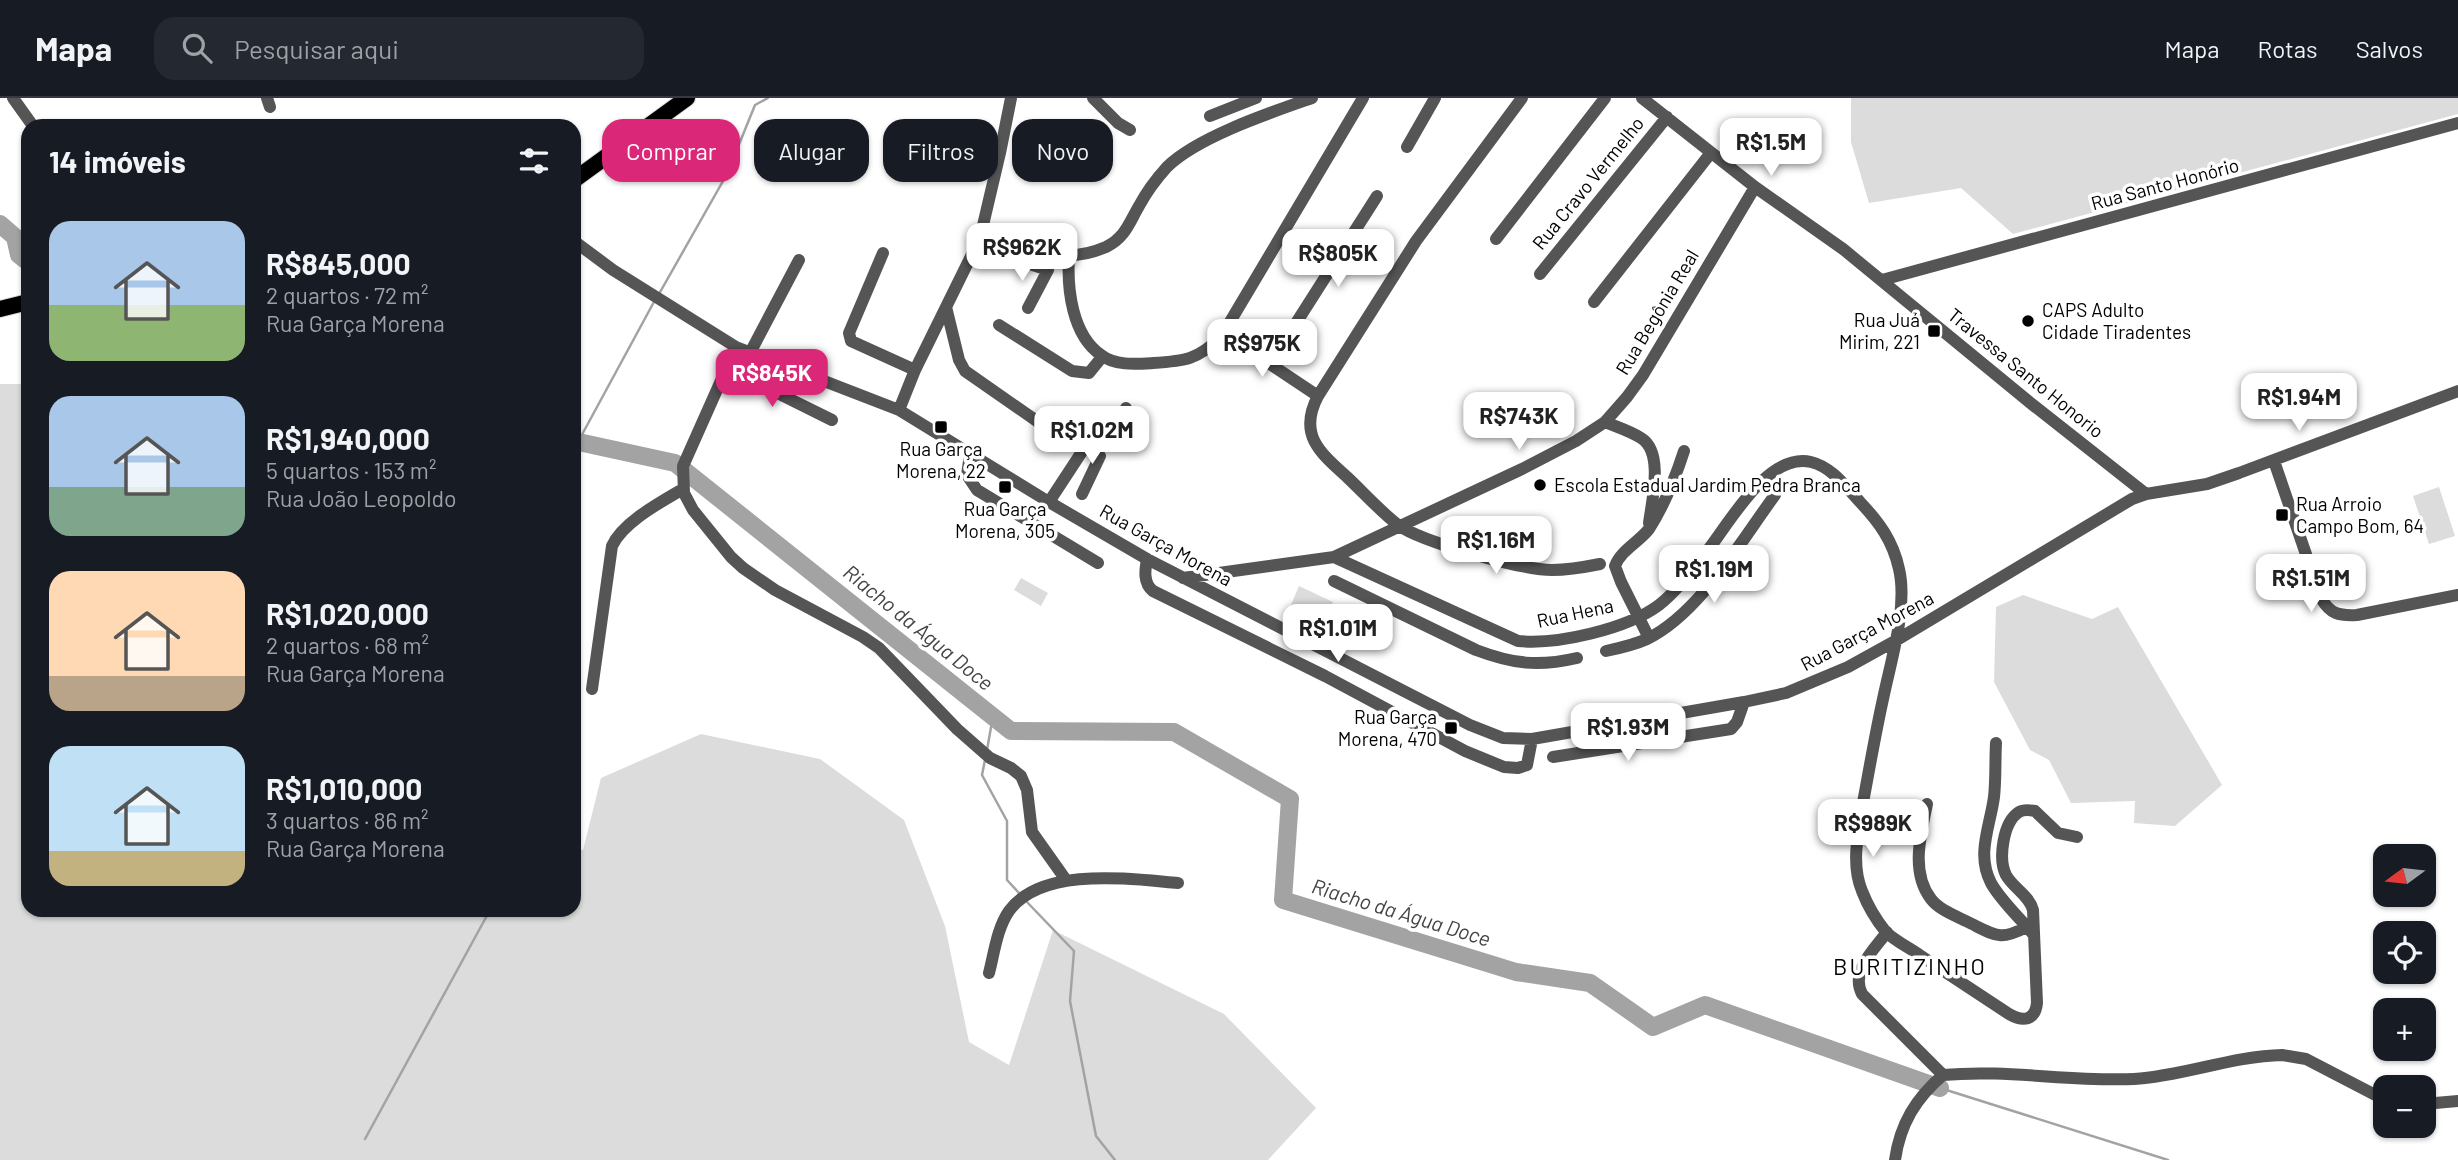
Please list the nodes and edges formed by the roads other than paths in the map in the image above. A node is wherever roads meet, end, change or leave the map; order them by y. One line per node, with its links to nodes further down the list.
1 (13, 98): 14 (street)
2 (687, 98): 19 (main road)
3 (1011, 98): 22 (street)
4 (1093, 98): 16 (street)
5 (1256, 98): 12 (street)
6 (1312, 98): 26 (street)
7 (1363, 98): 39 (street)
8 (1435, 98): 17 (street)
9 (1522, 98): 47 (street)
10 (1605, 98): 23 (street)
11 (1642, 98): 13 (street, Travessa Santo Honorio)
12 (1210, 116)
13 (1667, 117): 18 (street, Travessa Santo Honorio); 30 (street, Rua Cravo Vermelho)
14 (28, 119)
15 (2458, 123): 32 (street, Rua Santo Honório)
16 (1130, 130)
17 (1407, 147)
18 (1710, 154): 20 (street, Travessa Santo Honorio); 33 (street)
19 (581, 175)
20 (1755, 187): 32 (street, Travessa Santo Honorio); 52 (street, Rua Begônia Real)
21 (1377, 196): 43 (street)
22 (980, 238): 26 (street); 35 (street)
23 (1496, 239)
24 (581, 246): 40 (street, Rua Garça Morena)
25 (883, 253): 45 (street)
26 (1069, 257): 31 (street)
27 (1015, 259): 29 (street)
28 (799, 260): 41 (street)
29 (1048, 270): 31 (street); 36 (street)
30 (1540, 274)
31 (1068, 278): 42 (street)
32 (1882, 280): 63 (street, Travessa Santo Honorio)
33 (1594, 302)
34 (21, 304): 37 (main road)
35 (946, 307): 45 (street); 54 (street)
36 (1028, 308)
37 (0, 309)
38 (999, 325): 42 (street)
39 (1221, 337): 42 (street); 43 (street)
40 (736, 347): 41 (street, Rua Garça Morena); 44 (street)
41 (750, 352): 49 (street, Rua Garça Morena)
42 (1102, 357)
43 (1270, 364): 47 (street)
44 (727, 368): 51 (street); 61 (street)
45 (915, 370): 49 (street)
46 (2458, 391): 59 (street, Rua Garça Morena)
47 (1318, 396): 66 (street)
48 (1126, 408): 53 (street)
49 (899, 410): 56 (street, Rua Garça Morena)
50 (1108, 412): 53 (street)
51 (832, 420)
52 (1605, 422): 66 (street, Rua Begônia Real); 67 (street)
53 (1100, 424): 58 (street)
54 (1064, 440)
55 (1684, 452): 67 (street)
56 (970, 454): 65 (street, Rua Garça Morena); 70 (street)
57 (1100, 456): 60 (street)
58 (1076, 461): 60 (street); 65 (street)
59 (2274, 461): 63 (street, Rua Garça Morena); 74 (street)
60 (1093, 471): 62 (street)
61 (683, 489): 82 (street); 89 (street)
62 (1082, 494)
63 (2146, 494): 79 (street, Rua Garça Morena)
64 (1775, 495): 78 (street)
65 (1049, 502): 69 (street, Rua Garça Morena)
66 (1399, 526): 68 (street, Rua Begônia Real); 71 (street)
67 (1647, 531): 76 (street)
68 (1334, 557): 72 (street, Rua Begônia Real); 75 (street, Rua Hena)
69 (1147, 559): 72 (street, Rua Garça Morena); 84 (street)
70 (1098, 563)
71 (1600, 564)
72 (1182, 578): 84 (street, Rua Garça Morena)
73 (1334, 581): 77 (street)
74 (2458, 595)
75 (1445, 610): 76 (street, Rua Hena); 77 (street)
76 (1639, 616): 78 (street); 79 (street, Rua Hena)
77 (1436, 630): 81 (street)
78 (1650, 638): 80 (street)
79 (1895, 641): 83 (street, Rua Garça Morena); 92 (street, Rua Hena)
80 (1606, 651)
81 (1577, 658)
82 (592, 689)
83 (1744, 702): 84 (street, Rua Garça Morena); 86 (street)
84 (1532, 739)
85 (1996, 743): 91 (street)
86 (1553, 757)
87 (1927, 804): 91 (street)
88 (2077, 837): 91 (street)
89 (1066, 880): 90 (street); 93 (street)
90 (1178, 883)
91 (2030, 930): 92 (street)
92 (1886, 932): 94 (street)
93 (989, 973)
94 (1943, 1074): 95 (street); 98 (street)
95 (2373, 1094)
96 (2458, 1101): 97 (street)
97 (2436, 1103)
98 (1895, 1160)

